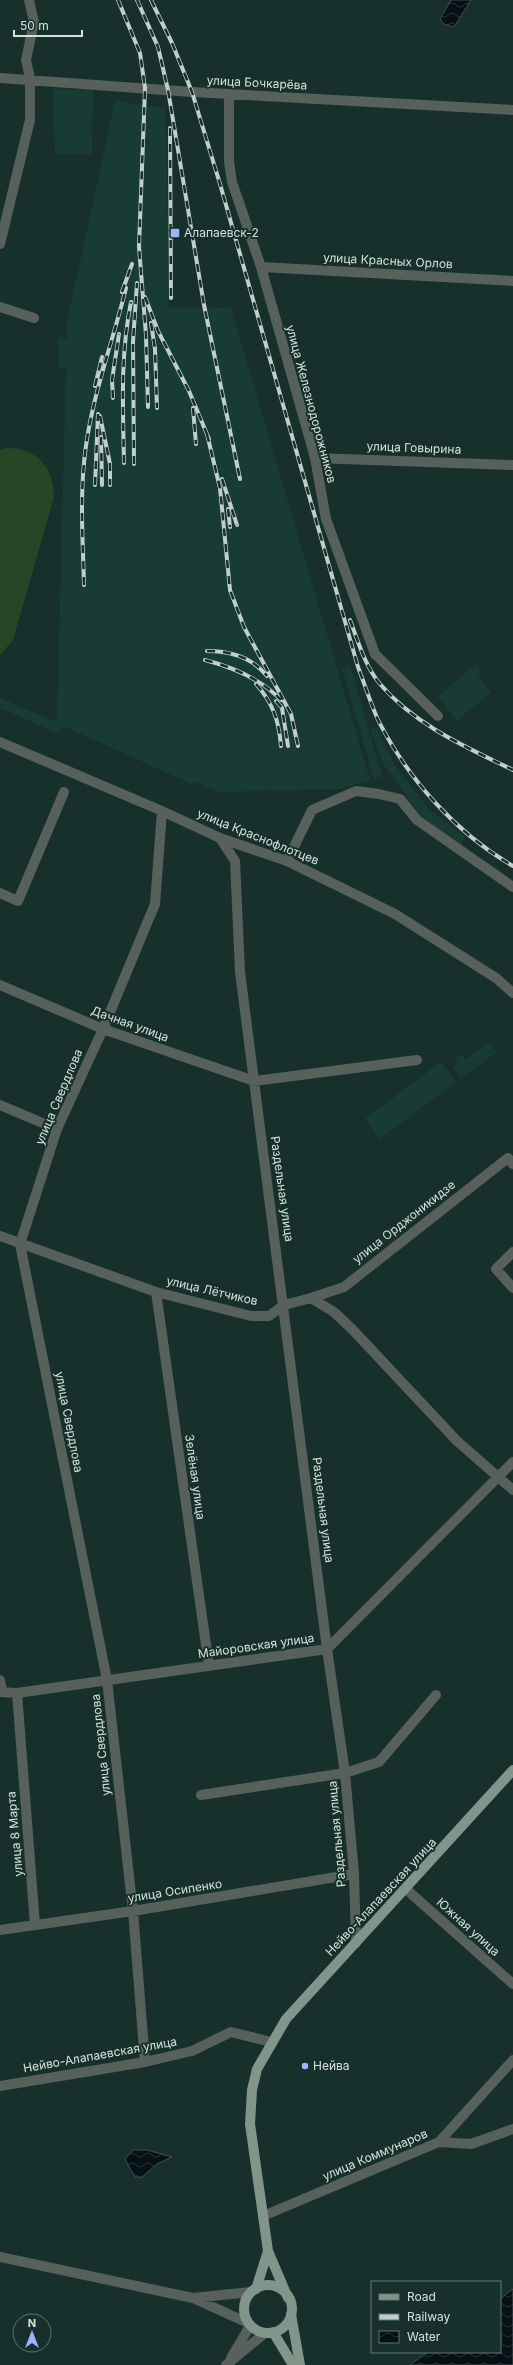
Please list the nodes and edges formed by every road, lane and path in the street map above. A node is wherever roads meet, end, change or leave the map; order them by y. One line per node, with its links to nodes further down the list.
1 (29, 0): 3 (street)
2 (0, 78): 3 (street, улица Бочкарёва)
3 (30, 78): 4 (street, улица Бочкарёва); 6 (street)
4 (229, 94): 5 (street, улица Бочкарёва); 7 (street, улица Железнодорожников)
5 (513, 110)
6 (0, 244)
7 (261, 267): 8 (street, улица Красных Орлов); 11 (street, улица Железнодорожников)
8 (513, 281)
9 (0, 307): 10 (street)
10 (34, 318)
11 (315, 458): 12 (street, улица Говырина); 13 (street, улица Железнодорожников)
12 (513, 465)
13 (438, 716)
14 (0, 742): 16 (street, улица Краснофлотцев)
15 (64, 792): 20 (street)
16 (162, 811): 17 (street, улица Краснофлотцев); 23 (street, улица Свердлова)
17 (220, 838): 18 (street, улица Краснофлотцев); 25 (street, Раздельная улица)
18 (287, 861): 19 (street); 22 (street, улица Краснофлотцев)
19 (513, 887)
20 (0, 893)
21 (0, 985): 23 (street, Дачная улица)
22 (513, 993)
23 (103, 1029): 25 (street, Дачная улица); 27 (street, улица Свердлова)
24 (417, 1060): 25 (street)
25 (254, 1081): 35 (street, Раздельная улица)
26 (0, 1105): 27 (street)
27 (58, 1129): 30 (street, улица Свердлова)
28 (510, 1161): 34 (street, улица Орджоникидзе)
29 (0, 1236): 30 (street, улица Лётчиков)
30 (20, 1244): 33 (street, улица Лётчиков); 42 (street, улица Свердлова)
31 (513, 1252): 32 (street)
32 (513, 1288)
33 (156, 1292): 35 (street, улица Лётчиков); 40 (street, Зелёная улица)
34 (311, 1298): 35 (street, улица Лётчиков); 37 (street)
35 (284, 1305): 39 (street, Раздельная улица)
36 (513, 1462): 37 (street, Майоровская улица)
37 (498, 1478): 38 (street); 39 (street, Майоровская улица)
38 (513, 1490)
39 (327, 1649): 40 (street, Майоровская улица); 47 (street, Раздельная улица)
40 (209, 1666): 42 (street, Майоровская улица)
41 (0, 1680): 43 (street)
42 (107, 1680): 44 (street, Майоровская улица); 51 (street, улица Свердлова)
43 (1, 1692): 44 (street, Майоровская улица)
44 (17, 1693): 52 (street, улица 8 Марта)
45 (436, 1695): 47 (street)
46 (513, 1770): 54 (main road, Нейво-Алапаевская улица)
47 (345, 1773): 48 (street); 49 (street, Раздельная улица)
48 (201, 1795)
49 (354, 1874): 51 (street, улица Осипенко); 54 (street, Раздельная улица)
50 (407, 1890): 55 (street, Южная улица)
51 (133, 1911): 52 (street, улица Осипенко); 58 (street, улица Свердлова)
52 (35, 1925): 53 (street, улица Осипенко)
53 (0, 1930)
54 (356, 1943): 56 (main road, Нейво-Алапаевская улица)
55 (513, 1984)
56 (271, 2042): 58 (street, Нейво-Алапаевская улица); 62 (main road, Нейво-Алапаевская улица)
57 (513, 2060): 61 (street, улица Коммунаров)
58 (145, 2062): 59 (street, Нейво-Алапаевская улица)
59 (0, 2086)
60 (513, 2129): 61 (street)
61 (439, 2142): 62 (street, улица Коммунаров)
62 (263, 2216): 63 (main road, Нейво-Алапаевская улица)
63 (268, 2251): 65 (main road); 67 (main road)
64 (0, 2257): 66 (street)
65 (253, 2291): 66 (street); 67 (main road); 69 (main road)
66 (193, 2298): 69 (street)
67 (288, 2298): 68 (main road)
68 (291, 2313): 70 (main road); 73 (main road)
69 (249, 2324): 70 (main road); 71 (street)
70 (269, 2333): 71 (street); 72 (main road)
71 (226, 2365)
72 (293, 2365)
73 (300, 2365)

